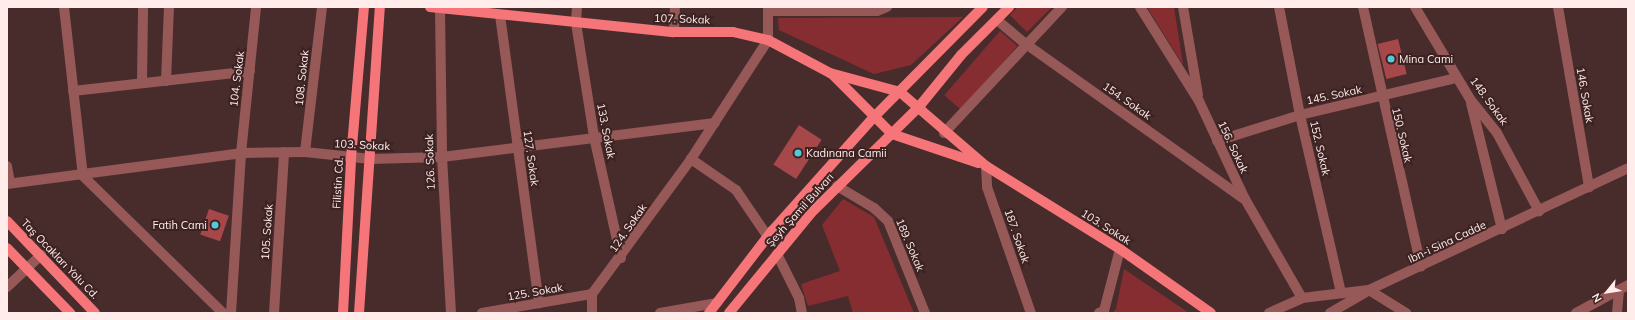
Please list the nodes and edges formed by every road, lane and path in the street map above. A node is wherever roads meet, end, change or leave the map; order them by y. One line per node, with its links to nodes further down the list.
1 (64, 7): 33 (street)
2 (142, 7): 32 (street)
3 (169, 7): 31 (street)
4 (256, 7): 28 (street, 104. Sokak)
5 (322, 7): 48 (street, 108. Sokak)
6 (364, 7): 51 (main road, Filistin Cd.)
7 (380, 7): 52 (main road)
8 (577, 7): 24 (street, 133. Sokak)
9 (675, 7): 25 (street)
10 (887, 7): 21 (street)
11 (983, 7): 34 (main road, Şeyh Şamil Bulvarı)
12 (1009, 7): 23 (main road, Şeyh Şamil Bulvarı)
13 (1062, 7): 27 (street)
14 (1140, 7): 37 (street, 156. Sokak)
15 (1183, 7): 37 (street)
16 (1279, 7): 39 (street, 152. Sokak)
17 (1363, 7): 35 (street, 150. Sokak)
18 (1415, 7): 30 (street, 148. Sokak)
19 (1558, 7): 60 (street, 146. Sokak)
20 (435, 8): 22 (main road, 107. Sokak); 50 (street, 126. Sokak)
21 (768, 9): 26 (street)
22 (500, 15): 24 (main road, 107. Sokak); 46 (street, 127. Sokak)
23 (997, 20): 27 (street, 154. Sokak); 38 (main road, Şeyh Şamil Bulvarı)
24 (576, 23): 25 (main road, 107. Sokak); 44 (street, 133. Sokak)
25 (674, 32): 26 (main road, 107. Sokak)
26 (768, 40): 29 (main road, 107. Sokak); 41 (street, 124. Sokak)
27 (1026, 44): 42 (street); 61 (street, 154. Sokak)
28 (250, 71): 31 (street); 49 (street, 104. Sokak)
29 (830, 73): 34 (main road); 40 (main road, 103. Sokak)
30 (1457, 78): 35 (street, 145. Sokak); 36 (street, 148. Sokak)
31 (166, 81): 32 (street)
32 (142, 83): 33 (street)
33 (73, 91): 57 (street)
34 (900, 92): 38 (main road, 103. Sokak); 40 (main road, Şeyh Şamil Bulvarı)
35 (1381, 97): 39 (street, 145. Sokak); 72 (street, 150. Sokak)
36 (1470, 99): 62 (street, 148. Sokak); 64 (street)
37 (1199, 101): 45 (street, 156. Sokak)
38 (918, 108): 42 (main road, 103. Sokak); 43 (main road, Şeyh Şamil Bulvarı)
39 (1300, 115): 45 (street, 145. Sokak); 76 (street, 152. Sokak)
40 (873, 118): 43 (main road, 103. Sokak); 65 (main road, Şeyh Şamil Bulvarı)
41 (715, 122): 44 (street, 103. Sokak); 53 (street, 124. Sokak)
42 (944, 133): 55 (main road, 103. Sokak)
43 (892, 134): 55 (main road, 103. Sokak); 59 (main road, Şeyh Şamil Bulvarı)
44 (594, 137): 46 (street, 103. Sokak); 70 (street, 133. Sokak)
45 (1217, 141): 61 (street, 156. Sokak)
46 (517, 146): 50 (street, 103. Sokak); 79 (street, 127. Sokak)
47 (284, 152): 48 (street, 103. Sokak); 49 (street, 103. Sokak); 85 (street, 105. Sokak)
48 (306, 152): 51 (street, 103. Sokak)
49 (240, 154): 57 (street, 103. Sokak); 84 (street, 104. Sokak)
50 (442, 157): 52 (street, 103. Sokak); 88 (street, 126. Sokak)
51 (351, 158): 52 (street, 103. Sokak); 86 (main road, Filistin Cd.)
52 (371, 159): 87 (main road)
53 (691, 159): 65 (street); 70 (street, 124. Sokak)
54 (7, 166): 58 (street)
55 (986, 166): 67 (main road, 103. Sokak); 96 (street, 187. Sokak)
56 (1628, 168): 60 (street, Ibn-i Sina Cadde)
57 (83, 176): 58 (street, 103. Sokak); 83 (street)
58 (8, 184)
59 (837, 186): 68 (main road, Şeyh Şamil Bulvarı); 95 (street, 189. Sokak)
60 (1589, 187): 62 (street, Ibn-i Sina Cadde)
61 (1245, 199): 78 (street, 156. Sokak)
62 (1539, 212): 64 (street, Ibn-i Sina Cadde)
63 (7, 221): 69 (main road, Taş Ocakları Yolu Cd.)
64 (1502, 229): 72 (street, Ibn-i Sina Cadde)
65 (768, 237): 80 (main road, Şeyh Şamil Bulvarı)
66 (7, 248): 71 (main road)
67 (1120, 249): 97 (street); 98 (main road, 103. Sokak)
68 (777, 254): 93 (main road, Şeyh Şamil Bulvarı); 94 (street)
69 (41, 255): 71 (street); 82 (main road, Taş Ocakları Yolu Cd.)
70 (621, 258): 77 (street, 124. Sokak)
71 (27, 267): 73 (street); 81 (main road)
72 (1421, 267): 75 (street, Ibn-i Sina Cadde)
73 (7, 287)
74 (1624, 287): 102 (street); 103 (street)
75 (1369, 290): 76 (street, Ibn-i Sina Cadde); 100 (street); 101 (street)
76 (1341, 293): 78 (street, Ibn-i Sina Cadde)
77 (592, 294): 79 (street, 125. Sokak); 90 (street)
78 (1302, 298): 99 (street, Ibn-i Sina Cadde)
79 (539, 303): 89 (street, 125. Sokak)
80 (717, 303): 91 (street); 92 (main road, Şeyh Şamil Bulvarı)
81 (70, 313)
82 (95, 313)
83 (223, 313)
84 (231, 313)
85 (274, 313)
86 (343, 313)
87 (358, 313)
88 (450, 313)
89 (482, 313)
90 (592, 313)
91 (660, 313)
92 (709, 313)
93 (729, 313)
94 (802, 313)
95 (925, 313)
96 (1031, 313)
97 (1099, 313)
98 (1211, 313)
99 (1269, 313)
100 (1330, 313)
101 (1406, 313)
102 (1576, 313)
103 (1617, 313)

